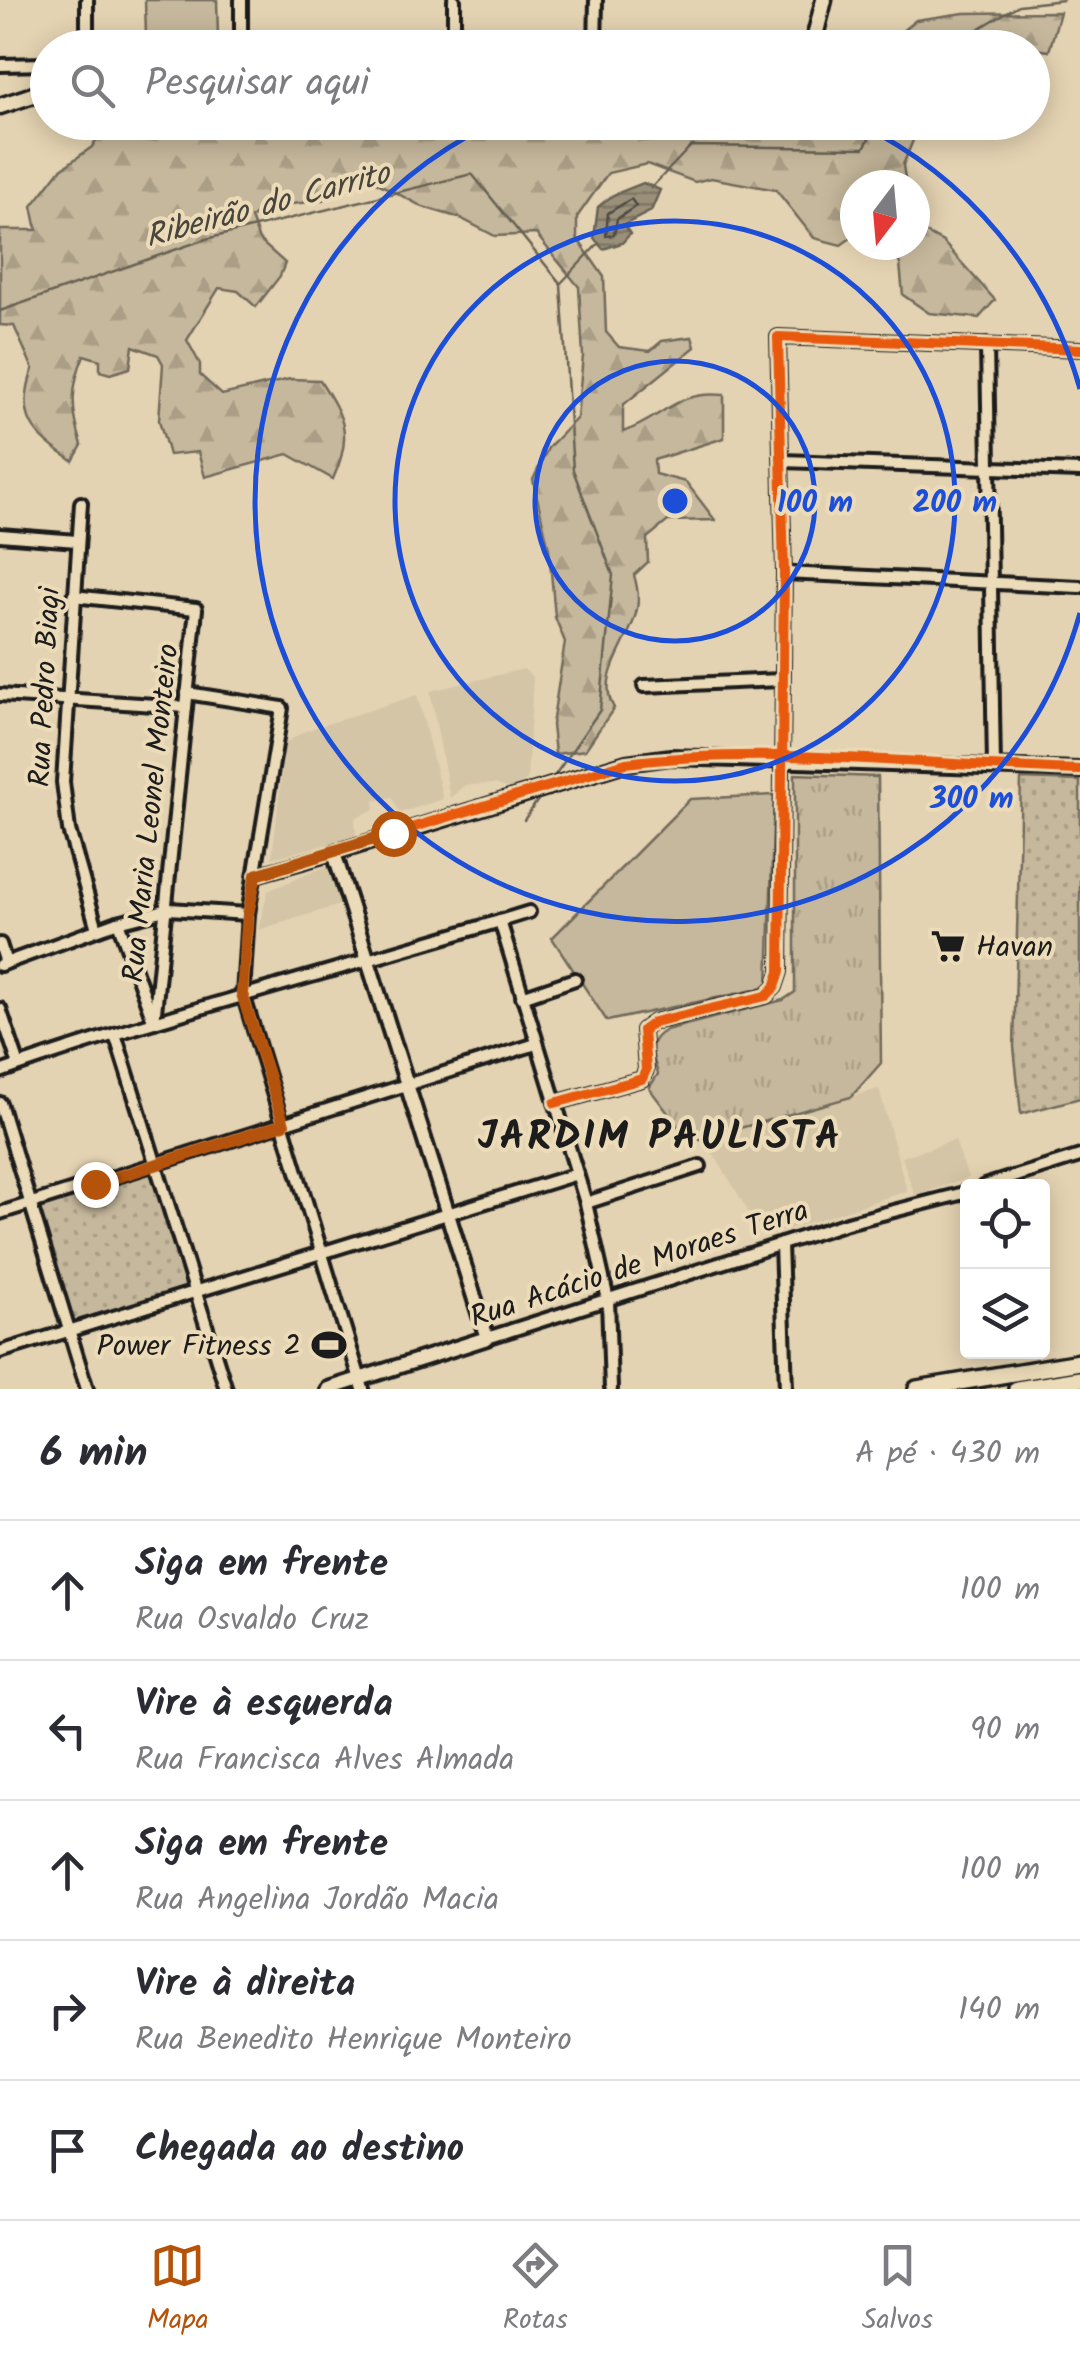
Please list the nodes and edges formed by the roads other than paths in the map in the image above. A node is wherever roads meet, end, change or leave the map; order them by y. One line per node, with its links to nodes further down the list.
1 (87, 0): 6 (street)
2 (241, 0): 7 (street)
3 (454, 0): 8 (street)
4 (596, 0): 9 (street)
5 (827, 0): 10 (main road)
6 (87, 30)
7 (241, 30)
8 (454, 30)
9 (595, 30)
10 (817, 30)
11 (30, 64): 12 (street)
12 (0, 65)
13 (30, 96): 14 (main road)
14 (0, 106)
15 (987, 345): 16 (street); 17 (street); 18 (street)
16 (1080, 349)
17 (782, 461): 18 (street); 23 (street)
18 (989, 468): 19 (street); 24 (street)
19 (1080, 471)
20 (81, 503): 22 (street, Rua Pedro Biagi)
21 (0, 536): 22 (street)
22 (78, 542): 26 (street, Rua Pedro Biagi)
23 (784, 574): 24 (street); 27 (street)
24 (991, 583): 25 (street); 34 (street)
25 (1080, 586)
26 (73, 596): 29 (street, Rua Maria Leonel Monteiro); 31 (street, Rua Pedro Biagi)
27 (782, 680): 28 (street); 33 (street)
28 (644, 686)
29 (187, 693): 32 (street, Rua Maria Leonel Monteiro); 37 (street)
30 (0, 695): 31 (street)
31 (69, 698): 32 (street); 43 (street, Rua Pedro Biagi)
32 (186, 707): 38 (street, Rua Maria Leonel Monteiro)
33 (781, 758): 34 (street); 36 (street); 60 (street)
34 (994, 767): 35 (street)
35 (1080, 770)
36 (334, 853): 37 (street); 45 (street)
37 (256, 875): 40 (street)
38 (168, 909): 40 (street); 42 (street); 48 (street, Rua Maria Leonel Monteiro)
39 (529, 912): 41 (street)
40 (248, 914): 50 (street)
41 (500, 921): 45 (street); 51 (street)
42 (118, 922): 43 (street); 49 (street)
43 (98, 929): 46 (street)
44 (0, 944): 46 (street)
45 (372, 962): 50 (street); 58 (street)
46 (3, 964)
47 (575, 979): 51 (street)
48 (158, 990): 49 (street); 53 (street, Rua Maria Leonel Monteiro)
49 (144, 992): 53 (street)
50 (242, 994): 53 (street); 61 (street)
51 (522, 998): 55 (street)
52 (0, 1009): 56 (street)
53 (154, 1022): 54 (street)
54 (115, 1034): 56 (street); 63 (street)
55 (536, 1044): 58 (street); 60 (street)
56 (19, 1066): 57 (street)
57 (0, 1072)
58 (409, 1084): 61 (street); 71 (street)
59 (0, 1103): 69 (street)
60 (555, 1103): 65 (street)
61 (284, 1124): 63 (street); 73 (street)
62 (1076, 1159): 66 (street)
63 (158, 1164): 69 (street); 74 (street)
64 (700, 1166): 68 (street)
65 (577, 1174): 68 (street); 71 (street)
66 (1008, 1179)
67 (960, 1194): 72 (street, Rua Acácio de Moraes Terra)
68 (586, 1203): 75 (street)
69 (31, 1204): 70 (street); 76 (street)
70 (0, 1214)
71 (450, 1214): 73 (street); 77 (street)
72 (782, 1244): 75 (street, Rua Acácio de Moraes Terra); 86 (street)
73 (322, 1253): 74 (street); 81 (street)
74 (196, 1291): 76 (street); 83 (street)
75 (608, 1300): 77 (street, Rua Acácio de Moraes Terra); 85 (street)
76 (69, 1330): 78 (street); 82 (street)
77 (488, 1338): 81 (street, Rua Acácio de Moraes Terra)
78 (0, 1352)
79 (1080, 1362): 87 (main road)
80 (1075, 1382): 88 (main road)
81 (361, 1384): 84 (street, Rua Acácio de Moraes Terra)
82 (87, 1389)
83 (226, 1389)
84 (328, 1389)
85 (611, 1389)
86 (786, 1389)
87 (917, 1389)
88 (1017, 1389)

